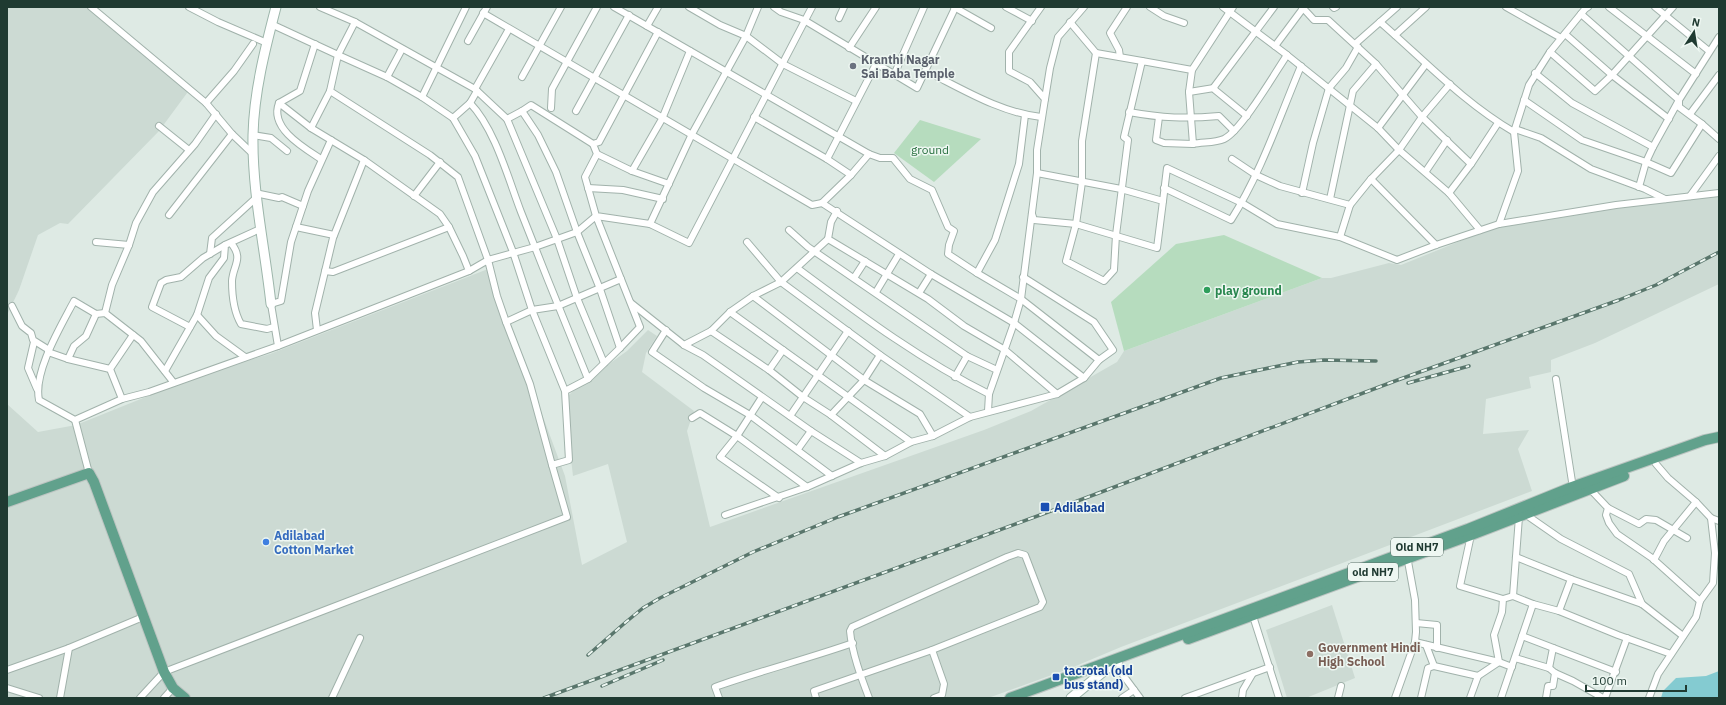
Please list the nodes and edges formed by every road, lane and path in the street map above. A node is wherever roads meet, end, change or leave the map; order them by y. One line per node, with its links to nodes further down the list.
1 (91, 7): 107 (street)
2 (189, 7): 58 (street)
3 (275, 7): 46 (street)
4 (320, 7): 42 (street)
5 (466, 7): 81 (street)
6 (487, 7): 36 (street)
7 (561, 7): 61 (street)
8 (597, 7): 74 (street)
9 (614, 7): 37 (street)
10 (658, 7): 47 (street)
11 (689, 7): 53 (street)
12 (758, 7): 53 (street)
13 (774, 7): 33 (street)
14 (812, 7): 40 (street)
15 (844, 7): 39 (street)
16 (876, 7): 64 (street)
17 (924, 7): 86 (street)
18 (955, 7): 48 (street); 86 (street)
19 (1006, 7): 41 (street)
20 (1041, 7): 41 (street)
21 (1084, 7): 43 (street)
22 (1127, 7): 73 (street)
23 (1150, 7): 45 (street)
24 (1223, 7): 34 (street)
25 (1274, 7): 50 (street)
26 (1303, 7): 62 (street); 63 (street)
27 (1397, 7): 44 (street)
28 (1426, 7): 52 (street)
29 (1506, 7): 54 (street)
30 (1610, 7): 55 (street)
31 (1655, 7): 38 (street)
32 (1673, 7): 38 (street)
33 (782, 9): 40 (street)
34 (1232, 9): 50 (street); 82 (street)
35 (1584, 9): 54 (street); 72 (street)
36 (483, 13): 49 (street); 57 (street)
37 (629, 16): 47 (street); 92 (street)
38 (1665, 16): 55 (street); 67 (street)
39 (838, 18)
40 (804, 20): 64 (street); 76 (street)
41 (1032, 21): 103 (street)
42 (355, 22): 65 (street); 70 (street)
43 (1070, 22): 69 (street); 103 (street)
44 (1380, 22): 52 (street); 63 (street)
45 (1184, 23)
46 (271, 24): 58 (street); 60 (street)
47 (647, 26): 51 (street)
48 (991, 28)
49 (509, 29): 61 (street); 96 (street)
50 (1256, 31): 62 (street); 94 (street)
51 (658, 32): 66 (street); 101 (street)
52 (1395, 35): 79 (street)
53 (746, 36): 76 (street); 83 (street)
54 (1563, 36): 68 (street); 87 (street)
55 (1646, 36): 72 (street); 85 (street)
56 (1719, 37): 67 (street)
57 (468, 41)
58 (267, 43): 137 (street)
59 (253, 44): 107 (street)
60 (315, 44): 70 (street); 109 (street)
61 (540, 46): 74 (street); 90 (street)
62 (1275, 46): 71 (street)
63 (1357, 46): 78 (street); 95 (street)
64 (849, 48): 77 (street)
65 (402, 49): 81 (street); 91 (street)
66 (690, 51): 83 (street); 124 (street)
67 (1709, 51): 85 (street)
68 (1550, 52): 84 (street); 87 (street)
69 (1096, 53): 73 (street); 166 (street)
70 (338, 55): 91 (street); 97 (street)
71 (1287, 55): 80 (street); 118 (street)
72 (1629, 55): 87 (street); 105 (street)
73 (1120, 57): 75 (street)
74 (567, 61): 92 (street); 111 (street)
75 (1142, 61): 82 (street); 114 (street)
76 (783, 64): 99 (street); 106 (street)
77 (876, 64): 86 (street); 106 (street)
78 (1376, 64): 100 (street); 110 (street)
79 (1426, 64): 93 (street); 100 (street)
80 (1301, 66): 95 (street); 163 (street)
81 (437, 68): 96 (street); 102 (street)
82 (1192, 70): 98 (street)
83 (727, 72): 99 (street); 136 (street)
84 (1535, 73): 104 (street); 144 (street)
85 (1696, 74): 105 (street)
86 (894, 75)
87 (1612, 75): 127 (street)
88 (1719, 75): 116 (street)
89 (936, 76): 117 (street)
90 (522, 77)
91 (387, 78): 102 (street)
92 (594, 78): 101 (street); 113 (street)
93 (1450, 84): 122 (street); 128 (street)
94 (1214, 88): 98 (street); 118 (street)
95 (1329, 88): 110 (street); 172 (street)
96 (476, 90): 108 (street); 126 (street)
97 (330, 91): 131 (street); 157 (street)
98 (1189, 92): 125 (street)
99 (766, 93): 119 (street); 138 (street)
100 (1403, 94): 122 (street); 132 (street)
101 (624, 96): 124 (street); 142 (street)
102 (422, 97): 123 (street)
103 (1044, 98): 120 (street)
104 (1524, 100): 133 (street); 158 (street)
105 (1679, 100): 116 (street); 127 (street)
106 (856, 101): 138 (street)
107 (206, 103): 115 (street)
108 (470, 103): 123 (street); 209 (street)
109 (279, 104): 131 (street); 152 (street)
110 (1349, 104): 132 (street); 179 (street)
111 (551, 108)
112 (522, 111): 126 (street); 142 (street); 198 (street)
113 (576, 111)
114 (1129, 112): 121 (street); 171 (street)
115 (216, 114): 135 (street); 145 (street)
116 (1690, 114): 129 (street)
117 (1025, 115): 120 (street); 219 (street)
118 (1247, 116): 134 (street)
119 (754, 117): 153 (street); 156 (street)
120 (1041, 117): 162 (street)
121 (1159, 117): 125 (street); 143 (street)
122 (1422, 117): 141 (street); 146 (street)
123 (452, 118): 211 (street)
124 (662, 118): 136 (street); 160 (street)
125 (1190, 118): 134 (street); 143 (street)
126 (507, 119): 203 (street)
127 (1668, 119): 144 (street)
128 (1498, 123): 133 (street); 159 (street)
129 (1702, 124): 139 (street); 158 (street)
130 (159, 126): 145 (street)
131 (311, 128): 140 (street)
132 (1378, 128): 146 (street)
133 (1515, 130): 168 (street); 192 (street)
134 (1234, 131): 143 (street)
135 (232, 134): 150 (street); 188 (street)
136 (692, 134): 156 (street); 167 (street)
137 (253, 135): 147 (street); 150 (street)
138 (839, 136): 149 (street); 153 (street)
139 (1719, 139)
140 (331, 140): 152 (street); 155 (street)
141 (1447, 140): 159 (street); 161 (street)
142 (593, 144): 148 (street)
143 (1193, 144)
144 (1653, 147): 158 (street)
145 (189, 150): 206 (street)
146 (1400, 150): 161 (street); 165 (street)
147 (287, 151)
148 (597, 154): 160 (street); 169 (street)
149 (869, 154): 164 (street); 219 (street)
150 (253, 155): 175 (street)
151 (1719, 156): 177 (street)
152 (321, 159): 185 (street)
153 (827, 159): 164 (street)
154 (1232, 159): 163 (street)
155 (364, 160): 176 (street); 199 (street)
156 (733, 160): 182 (street); 190 (street)
157 (440, 162): 176 (street); 214 (street)
158 (1646, 162): 168 (street)
159 (1471, 164): 173 (street)
160 (632, 171): 167 (street)
161 (1426, 171): 173 (street)
162 (1037, 173): 166 (street); 186 (street)
163 (1256, 174): 172 (street); 183 (street)
164 (851, 175): 182 (street)
165 (1371, 179): 184 (street); 208 (street)
166 (1082, 182): 171 (street); 191 (street)
167 (669, 184): 178 (street)
168 (1639, 187): 180 (street)
169 (588, 188): 178 (street); 189 (street)
170 (1164, 188): 181 (street); 183 (street); 183 (street)
171 (1121, 189): 181 (street); 200 (street)
172 (1302, 193): 179 (street)
173 (1449, 193): 197 (street)
174 (1719, 193): 177 (street)
175 (256, 195): 185 (street); 195 (street); 212 (street)
176 (414, 196): 194 (street)
177 (1690, 196): 180 (street)
178 (663, 199): 190 (street)
179 (1330, 199): 184 (street)
180 (1665, 199): 192 (street)
181 (1163, 201): 200 (street)
182 (822, 203): 187 (street)
183 (1242, 203): 201 (street)
184 (1350, 205): 201 (street)
185 (303, 206): 193 (street)
186 (1031, 210): 191 (street); 222 (street)
187 (837, 212): 202 (street); 213 (street)
188 (169, 215)
189 (596, 216): 190 (street); 198 (street); 224 (street)
190 (650, 224)
191 (1076, 224): 200 (street); 200 (street)
192 (1499, 224): 197 (street)
193 (296, 227): 199 (street); 233 (street)
194 (449, 227): 217 (street); 218 (street)
195 (260, 229): 207 (street); 233 (street)
196 (789, 230): 210 (street)
197 (1480, 230): 208 (street)
198 (577, 232): 203 (street); 226 (street)
199 (334, 235): 217 (street)
200 (1116, 235)
201 (1340, 237): 208 (street)
202 (828, 239): 210 (street); 215 (street)
203 (557, 240): 209 (street); 230 (street)
204 (96, 242): 206 (street)
205 (747, 242): 225 (street)
206 (129, 244): 238 (street)
207 (228, 244): 212 (street); 240 (street); 244 (street)
208 (1436, 245)
209 (535, 247): 211 (street); 235 (street)
210 (814, 251): 216 (street); 223 (street)
211 (513, 252): 214 (street); 236 (street)
212 (210, 254): 243 (street)
213 (899, 254): 220 (street); 221 (street)
214 (488, 260): 218 (street); 241 (street)
215 (865, 261): 221 (street); 223 (street)
216 (797, 268): 225 (street); 269 (street)
217 (325, 271): 245 (street)
218 (469, 271): 245 (street)
219 (977, 273): 231 (street)
220 (931, 274): 228 (street); 242 (street)
221 (886, 275): 227 (street); 228 (street)
222 (1023, 277): 231 (street); 262 (street)
223 (854, 278): 227 (street)
224 (621, 279): 226 (street); 232 (street)
225 (781, 282): 229 (street); 248 (street)
226 (600, 289): 230 (street); 253 (street)
227 (876, 292): 259 (street)
228 (920, 293): 255 (street)
229 (753, 296): 237 (street); 257 (street)
230 (577, 298): 235 (street); 263 (street)
231 (1021, 299): 242 (street); 262 (street)
232 (630, 303): 246 (street); 253 (street)
233 (271, 304): 244 (street)
234 (12, 306): 250 (street)
235 (558, 306): 236 (street); 271 (street)
236 (532, 310): 241 (street); 276 (street)
237 (730, 312): 247 (street); 254 (street)
238 (105, 313): 239 (street); 249 (street)
239 (96, 314): 256 (street); 261 (street)
240 (197, 315): 243 (street); 260 (street)
241 (506, 322): 299 (street)
242 (1014, 324): 255 (street); 270 (street)
243 (190, 327): 267 (street)
244 (274, 327): 252 (street)
245 (317, 330): 252 (street)
246 (666, 330): 251 (street); 284 (street)
247 (711, 331): 251 (street); 265 (street)
248 (848, 331): 257 (street); 258 (street)
249 (133, 335): 264 (street); 267 (street)
250 (34, 342): 256 (street); 275 (street)
251 (684, 345): 279 (street)
252 (278, 346): 260 (street)
253 (620, 348): 263 (street)
254 (784, 350): 265 (street); 268 (street)
255 (1005, 350): 266 (street); 278 (street)
256 (49, 351): 261 (street); 275 (street)
257 (831, 354): 268 (street); 273 (street)
258 (880, 354): 273 (street); 287 (street)
259 (967, 356): 266 (street); 269 (street)
260 (244, 357): 274 (street)
261 (68, 359): 264 (street)
262 (1099, 360): 270 (street)
263 (604, 364): 271 (street)
264 (110, 369): 282 (street)
265 (769, 370): 280 (street)
266 (997, 370): 277 (street)
267 (165, 371): 274 (street)
268 (817, 374): 280 (street); 281 (street)
269 (955, 377): 277 (street)
270 (1084, 378): 278 (street)
271 (588, 379): 276 (street)
272 (1556, 379): 304 (street)
273 (864, 380): 281 (street); 292 (street)
274 (174, 383): 282 (street)
275 (37, 389): 289 (street)
276 (565, 391): 299 (street)
277 (989, 394): 283 (street)
278 (1057, 394): 283 (street)
279 (762, 397): 284 (street); 286 (street)
280 (803, 397): 285 (street); 286 (street)
281 (849, 397): 285 (street); 294 (street)
282 (122, 399): 289 (street)
283 (988, 411): 287 (street)
284 (750, 415): 291 (street); 295 (street)
285 (831, 415): 296 (street)
286 (790, 416): 290 (street)
287 (970, 417): 292 (street)
288 (692, 418): 291 (street)
289 (75, 420): 300 (street)
290 (811, 431): 295 (street); 297 (street)
291 (737, 436): 302 (street); 305 (street)
292 (933, 436): 294 (street)
293 (1718, 437): 298 (main road, old NH7); 304 (main road, Old NH7)
294 (911, 442): 296 (street)
295 (798, 449): 301 (street)
296 (885, 456): 297 (street)
297 (861, 463): 301 (street)
298 (1656, 464): 303 (main road, old NH7); 307 (street)
299 (552, 465): 349 (street)
300 (89, 473): 306 (main road); 327 (main road)
301 (832, 476): 302 (street)
302 (807, 487): 305 (street)
303 (1590, 489): 304 (main road, old NH7); 308 (street)
304 (1573, 491): 310 (main road, old NH7); 316 (main road, Old NH7)
305 (778, 498): 309 (street)
306 (7, 502)
307 (1696, 502): 311 (street); 313 (street)
308 (1608, 508): 313 (street); 318 (street)
309 (725, 515)
310 (1522, 515): 314 (main road, old NH7); 317 (street); 324 (street)
311 (1711, 518): 312 (street); 322 (street)
312 (1719, 521)
313 (1672, 530): 315 (street); 318 (street)
314 (1470, 535): 316 (main road, old NH7); 321 (street)
315 (1687, 538)
316 (1407, 555): 325 (main road, old NH7); 328 (street)
317 (1516, 557): 319 (street); 320 (street)
318 (1654, 560): 322 (street)
319 (1571, 579): 324 (street); 326 (street)
320 (1513, 596): 321 (street); 323 (street)
321 (1503, 599): 342 (street)
322 (1700, 601): 330 (street)
323 (1533, 604): 326 (street); 329 (street)
324 (1642, 604): 330 (street)
325 (1252, 612): 343 (main road); 345 (street)
326 (1559, 612): 332 (street)
327 (143, 617): 336 (street); 349 (main road)
328 (1416, 623): 333 (street); 337 (street)
329 (1522, 636): 338 (street); 341 (street)
330 (1683, 636): 340 (street)
331 (360, 638): 364 (street)
332 (1627, 638): 340 (street); 350 (street)
333 (1414, 642): 335 (street); 378 (street)
334 (853, 644): 339 (street); 353 (street); 365 (street)
335 (1426, 645): 337 (street); 344 (street)
336 (69, 648): 348 (street); 360 (street)
337 (1436, 648): 342 (street)
338 (1553, 648): 347 (street); 350 (street)
339 (932, 650): 353 (street); 368 (street)
340 (1671, 654): 384 (street)
341 (1515, 658): 346 (street); 347 (street)
342 (1499, 662): 346 (street); 354 (street)
343 (1116, 663): 358 (street); 369 (main road); 370 (main road); 371 (street)
344 (1434, 666): 354 (street); 379 (street)
345 (1270, 667): 351 (street); 376 (street)
346 (1512, 667): 381 (street)
347 (1549, 668): 352 (street)
348 (7, 670)
349 (164, 672): 357 (main road); 361 (street)
350 (1616, 672): 383 (street)
351 (1253, 673): 374 (street); 375 (street)
352 (1555, 673): 382 (street); 383 (street)
353 (861, 675): 366 (street); 367 (street)
354 (1478, 676): 380 (street)
355 (1341, 686): 377 (street)
356 (7, 688): 359 (street)
357 (173, 688): 362 (street); 363 (main road)
358 (1134, 690): 372 (street); 373 (street)
359 (38, 698)
360 (60, 698)
361 (140, 698)
362 (164, 698)
363 (185, 698)
364 (332, 698)
365 (719, 698)
366 (816, 698)
367 (867, 698)
368 (934, 698)
369 (1010, 698)
370 (1026, 698)
371 (1071, 698)
372 (1122, 698)
373 (1140, 698)
374 (1185, 698)
375 (1242, 698)
376 (1279, 698)
377 (1338, 698)
378 (1395, 698)
379 (1421, 698)
380 (1470, 698)
381 (1501, 698)
382 (1546, 698)
383 (1604, 698)
384 (1649, 698)

